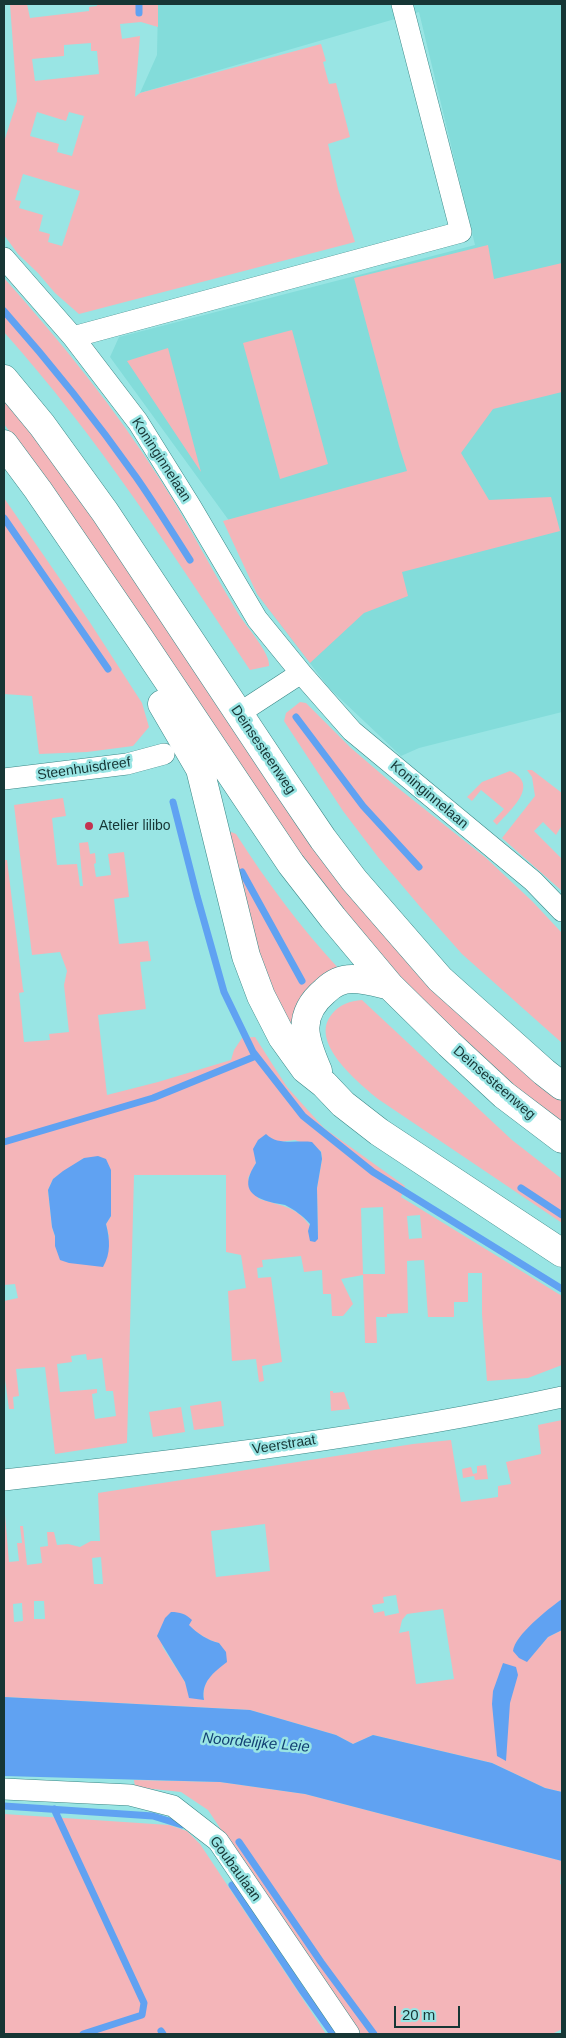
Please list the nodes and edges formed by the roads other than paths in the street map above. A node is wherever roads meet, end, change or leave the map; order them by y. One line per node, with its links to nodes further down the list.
1 (402, 4): 3 (street)
2 (4, 258): 3 (street, Koninginnelaan)
3 (73, 337): 7 (street, Koninginnelaan)
4 (4, 380): 8 (highway, Deinsesteenweg)
5 (4, 444): 6 (highway, Deinsesteenweg)
6 (140, 639): 12 (highway, Deinsesteenweg); 13 (highway)
7 (301, 674): 8 (street); 11 (street, Koninginnelaan)
8 (238, 714): 14 (highway, Deinsesteenweg)
9 (164, 754): 10 (street, Steenhuisdreef)
10 (4, 780)
11 (562, 911)
12 (390, 986): 13 (highway); 15 (highway, Deinsesteenweg)
13 (324, 1084): 16 (highway)
14 (562, 1086)
15 (562, 1138)
16 (562, 1253)
17 (562, 1397): 18 (street, Veerstraat)
18 (4, 1480)
19 (4, 1789): 20 (street, Goubaulaan)
20 (349, 2034)

